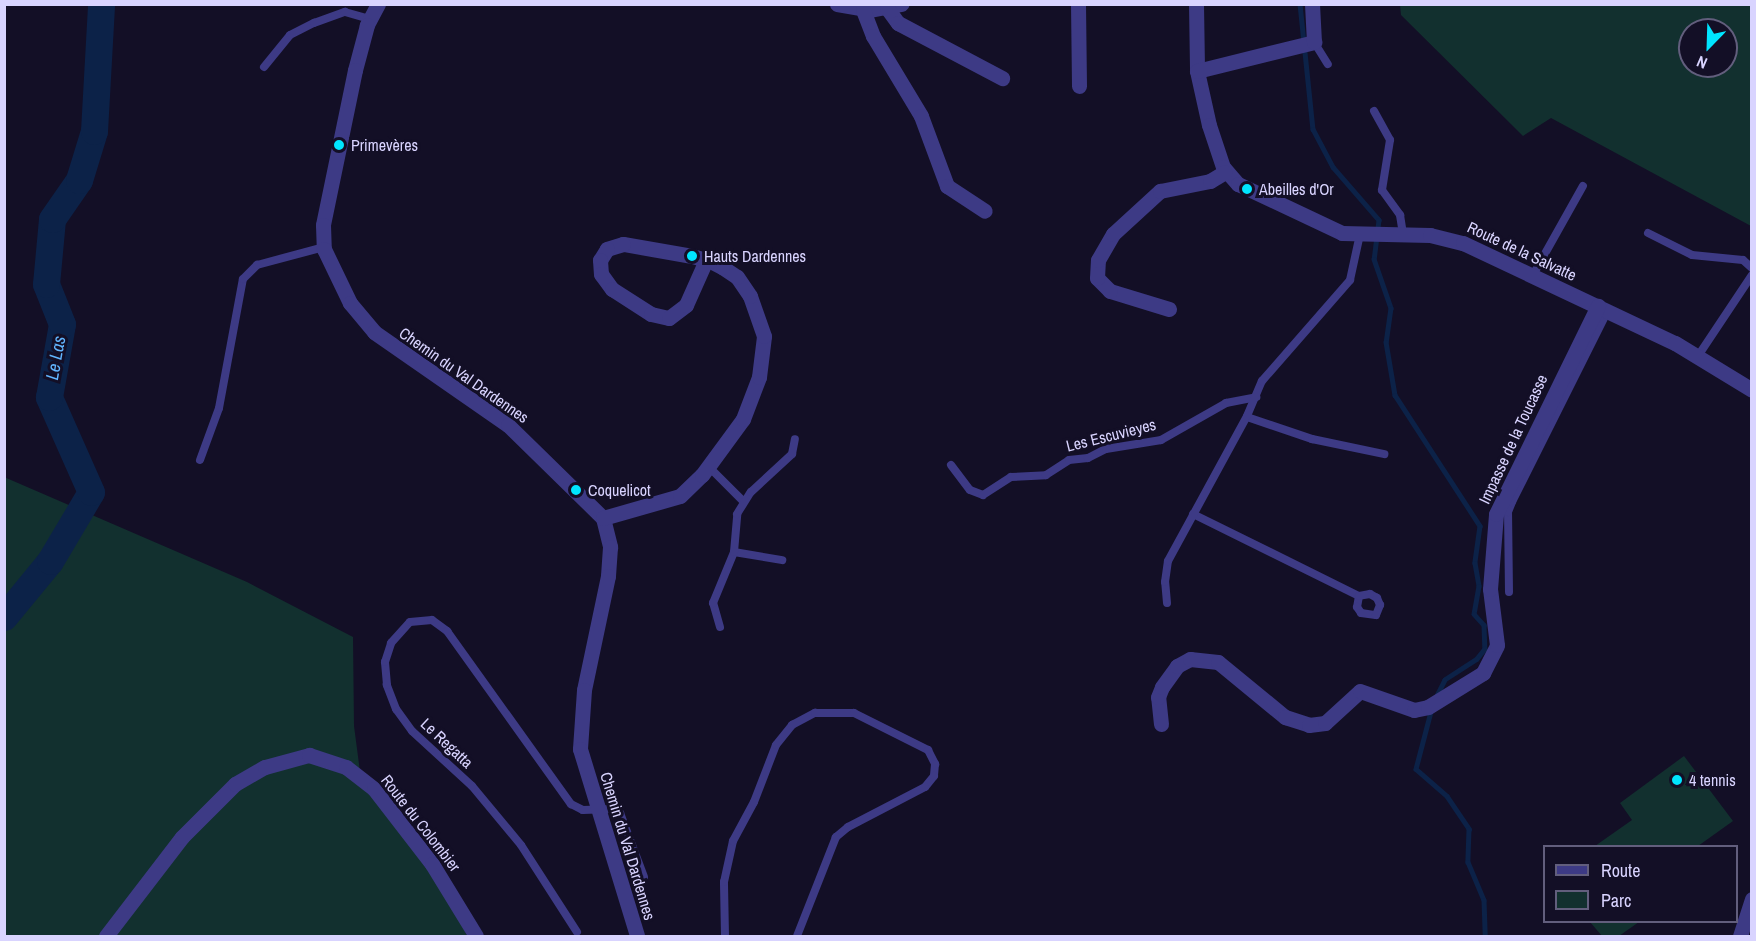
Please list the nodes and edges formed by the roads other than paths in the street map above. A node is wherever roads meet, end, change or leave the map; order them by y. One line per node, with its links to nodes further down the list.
1 (378, 4): 8 (street, Chemin du Val Dardennes)
2 (837, 4): 7 (street)
3 (1078, 4): 14 (street)
4 (1196, 4): 12 (street)
5 (1312, 4): 9 (street)
6 (894, 6): 7 (street); 13 (street)
7 (863, 10): 18 (street)
8 (370, 19): 11 (lane); 22 (street, Chemin du Val Dardennes)
9 (1307, 43): 10 (lane); 12 (street)
10 (1328, 64)
11 (264, 67)
12 (1197, 71): 16 (street)
13 (1002, 78)
14 (1079, 86)
15 (1374, 111): 21 (lane)
16 (1226, 172): 20 (street, Route de la Salvatte); 28 (street)
17 (1583, 186): 25 (lane)
18 (985, 211)
19 (1648, 233): 24 (lane)
20 (1360, 234): 21 (street, Route de la Salvatte); 31 (lane)
21 (1403, 235): 25 (street, Route de la Salvatte)
22 (324, 248): 35 (lane); 41 (street, Chemin du Val Dardennes)
23 (706, 260): 23 (street); 37 (street)
24 (1752, 268)
25 (1533, 275): 27 (street, Route de la Salvatte)
26 (1752, 275): 29 (lane)
27 (1603, 308): 29 (street, Route de la Salvatte); 38 (street, Impasse de la Toucasse)
28 (1169, 309)
29 (1698, 356): 30 (street, Route de la Salvatte)
30 (1751, 388)
31 (1256, 397): 32 (lane); 36 (lane, Les Escuvieyes)
32 (1247, 417): 34 (lane); 40 (lane)
33 (795, 439): 39 (lane)
34 (1384, 454)
35 (200, 460)
36 (951, 465)
37 (709, 467): 39 (lane); 41 (street)
38 (1507, 501): 44 (lane); 48 (street, Impasse de la Toucasse)
39 (744, 502): 42 (lane)
40 (1193, 514): 45 (lane); 46 (lane)
41 (603, 518): 49 (street, Chemin du Val Dardennes)
42 (734, 552): 43 (lane); 47 (lane)
43 (782, 560)
44 (1509, 592)
45 (1359, 596)
46 (1167, 603)
47 (720, 627)
48 (1161, 724)
49 (599, 810): 50 (lane); 52 (lane, Le Regatta); 55 (street, Chemin du Val Dardennes)
50 (644, 877)
51 (1752, 899): 58 (street)
52 (577, 932)
53 (106, 936): 54 (street, Route du Colombier)
54 (476, 936)
55 (637, 936)
56 (725, 936): 57 (lane)
57 (797, 936)
58 (1740, 936)

